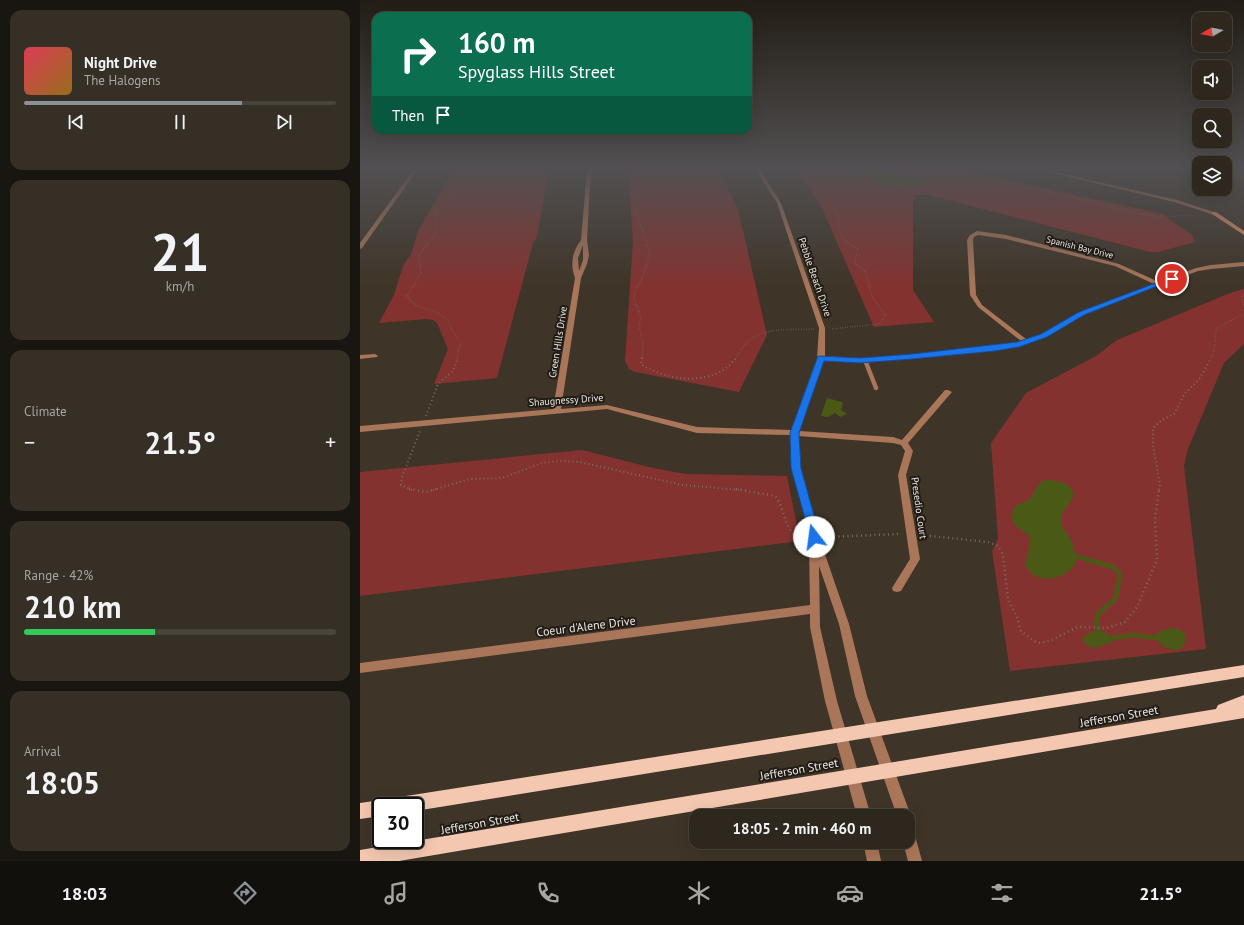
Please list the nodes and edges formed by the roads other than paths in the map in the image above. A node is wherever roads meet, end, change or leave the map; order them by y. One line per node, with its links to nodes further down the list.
1 (387, 209): 8 (street)
2 (586, 209): 7 (street, Green Hills Drive)
3 (781, 209): 16 (street, Pebble Beach Drive)
4 (1202, 209): 5 (street)
5 (1214, 213): 6 (street)
6 (1244, 234)
7 (584, 240): 11 (street, Green Hills Drive); 11 (street, Green Hills Drive)
8 (361, 246): 9 (street)
9 (360, 255)
10 (1244, 264): 12 (street)
11 (578, 278): 20 (street, Green Hills Drive)
12 (1160, 284): 13 (street); 13 (street, Spanish Bay Drive)
13 (1026, 342): 17 (street)
14 (375, 356): 15 (street)
15 (360, 357)
16 (821, 358): 17 (street); 22 (street, Pebble Beach Drive)
17 (865, 360): 18 (lane)
18 (876, 388)
19 (948, 392): 23 (street)
20 (557, 410): 21 (street, Shaugnessy Drive); 22 (street, Shaugnessy Drive)
21 (360, 429)
22 (794, 433): 23 (street); 24 (street, Pebble Beach Drive)
23 (904, 443): 25 (street, Presedio Court)
24 (814, 537): 26 (street); 32 (street)
25 (897, 588)
26 (815, 610): 27 (street, Coeur d'Alene Drive); 33 (street)
27 (360, 668)
28 (1244, 671): 32 (main road)
29 (1244, 702): 31 (main road)
30 (1244, 711): 31 (main road, Jefferson Street)
31 (1202, 718): 34 (main road, Jefferson Street)
32 (873, 730): 33 (main road); 34 (street)
33 (841, 735): 35 (street); 36 (main road)
34 (888, 770): 35 (main road, Jefferson Street); 39 (street)
35 (853, 776): 38 (street); 43 (main road, Jefferson Street)
36 (424, 801)
37 (372, 809): 40 (main road)
38 (862, 809)
39 (902, 809)
40 (360, 811)
41 (871, 849): 44 (street)
42 (912, 849): 45 (street)
43 (360, 859)
44 (874, 861)
45 (915, 861)

